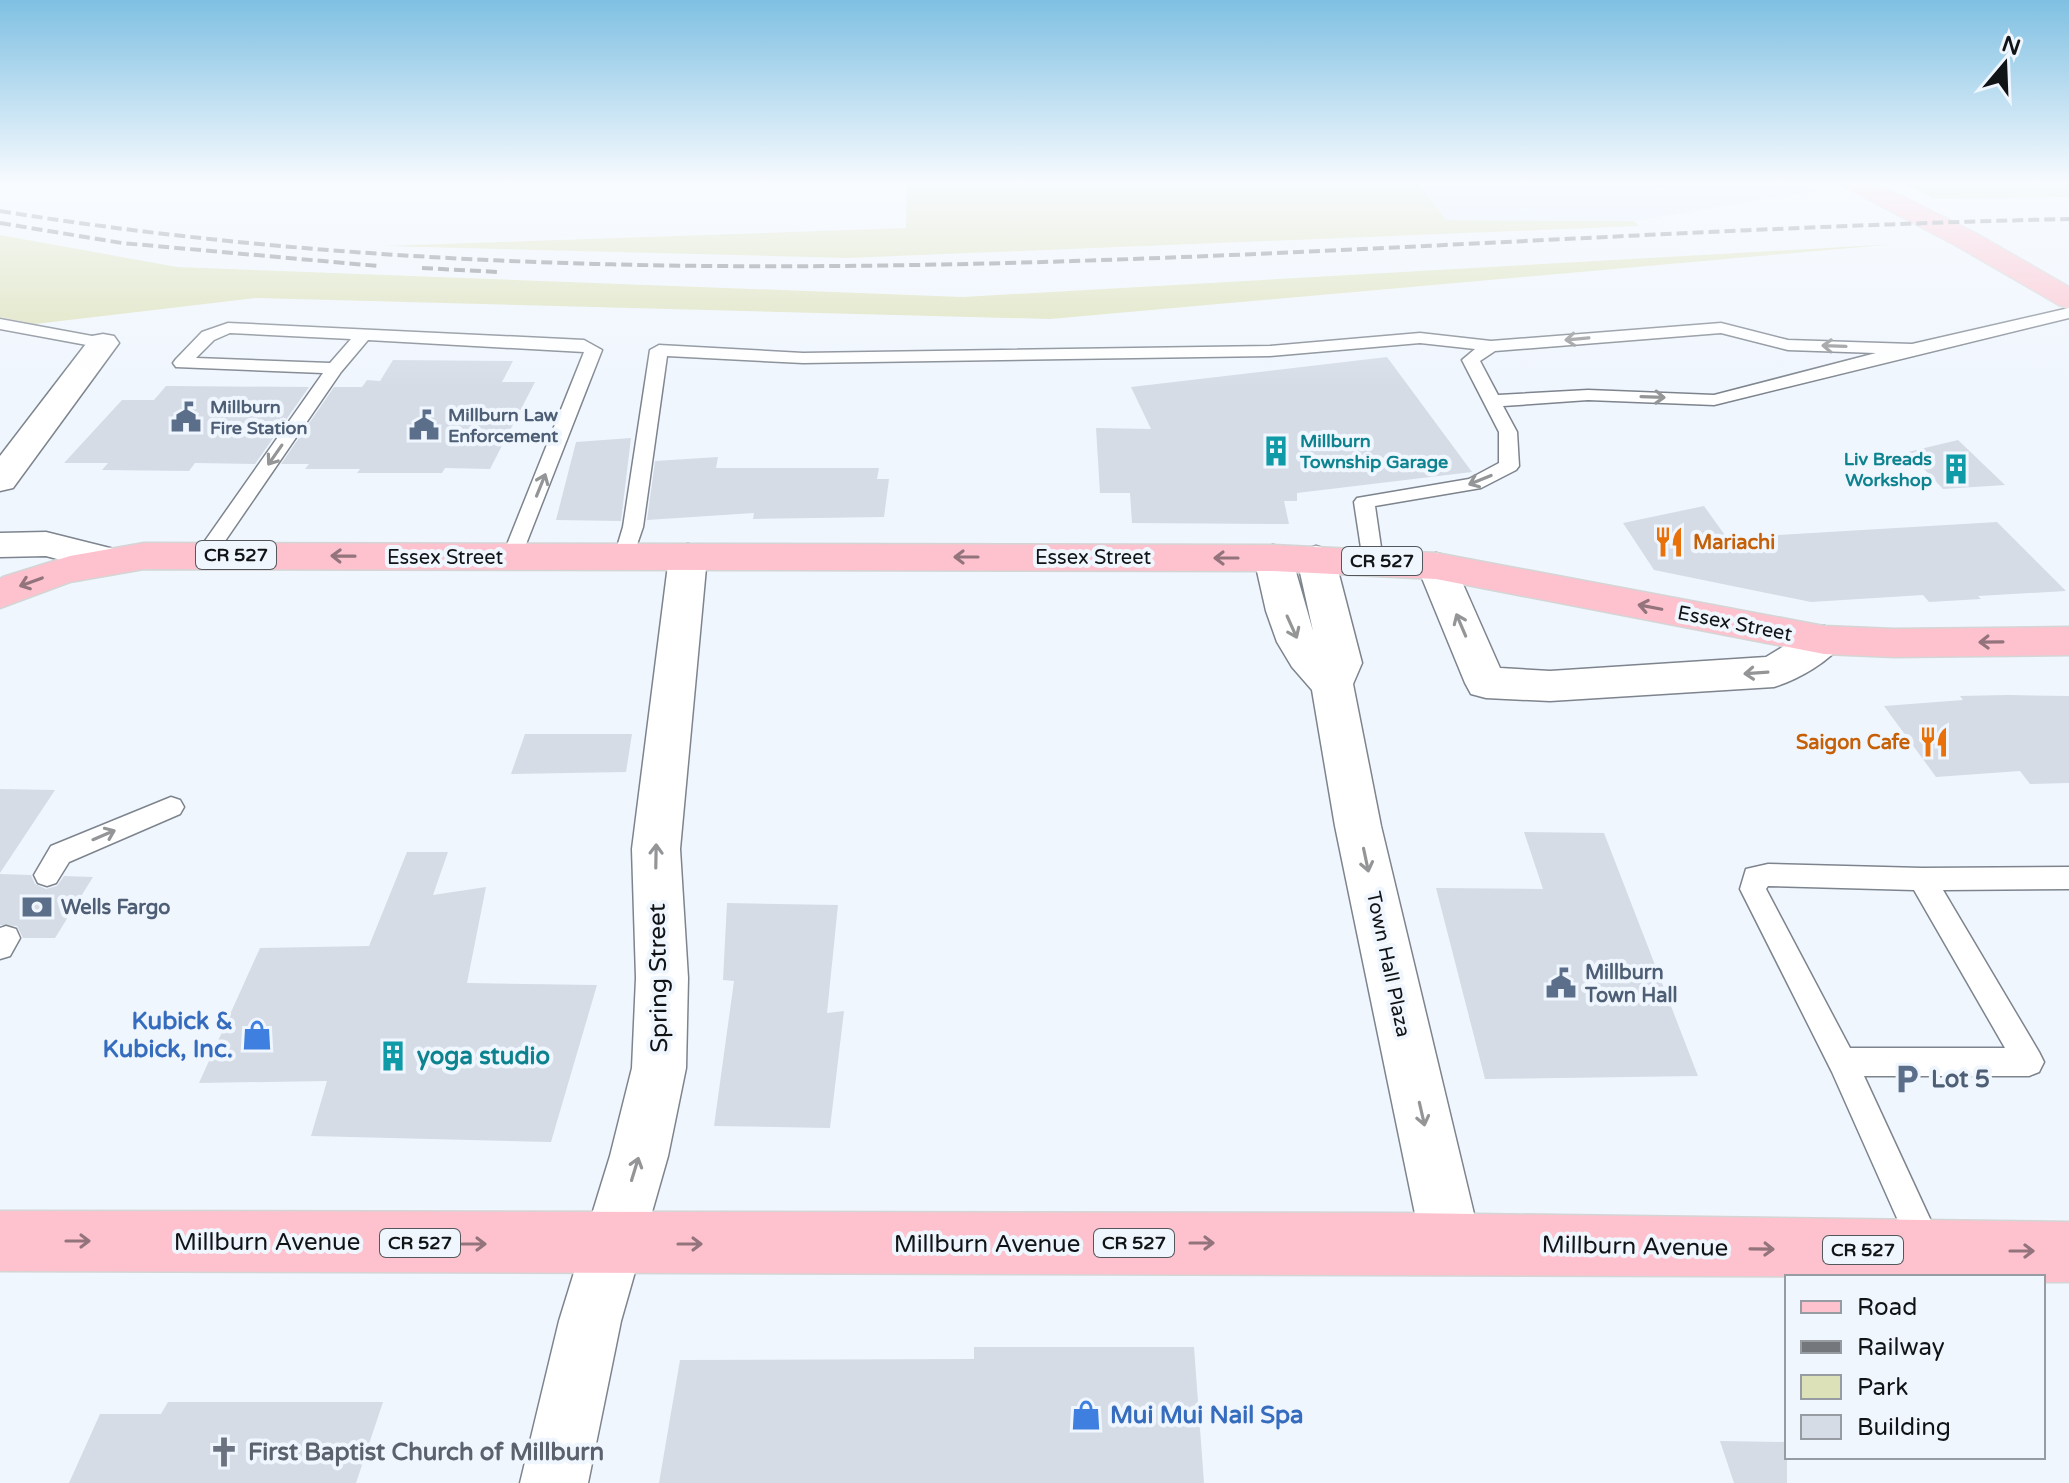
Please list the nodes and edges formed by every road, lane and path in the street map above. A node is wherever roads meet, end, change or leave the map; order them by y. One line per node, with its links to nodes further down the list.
1 (1985, 250): 2 (main road)
2 (2069, 299)
3 (2069, 313): 8 (lane)
4 (0, 324): 6 (lane)
5 (363, 335): 9 (lane); 9 (lane); 14 (lane, one-way to 5)
6 (103, 343): 11 (street)
7 (1491, 346): 8 (lane, one-way to 7); 10 (lane); 15 (lane)
8 (1912, 349): 10 (lane, one-way to 8)
9 (335, 368): 13 (lane, one-way to 13)
10 (1492, 401): 20 (lane, one-way to 20)
11 (0, 480)
12 (0, 545): 19 (street, Essex Street)
13 (205, 555): 14 (main road, Essex Street / CR 527, one-way to 13); 19 (main road, Essex Street / CR 527)
14 (512, 557): 15 (main road, Essex Street / CR 527)
15 (624, 557): 16 (main road, Essex Street / CR 527)
16 (688, 557): 17 (main road, Essex Street / CR 527, one-way to 16); 32 (street, Spring Street, one-way to 16)
17 (1273, 558): 18 (main road, Essex Street / CR 527); 25 (street, one-way to 25)
18 (1316, 559): 20 (main road, Essex Street / CR 527); 25 (street, Town Hall Plaza)
19 (109, 560): 22 (main road, Essex Street / CR 527, one-way to 22)
20 (1373, 561): 21 (main road, Essex Street / CR 527)
21 (1436, 566): 23 (main road, Essex Street / CR 527, one-way to 21); 23 (street, one-way to 21)
22 (0, 595)
23 (1824, 640): 24 (main road, Essex Street / CR 527, one-way to 23)
24 (2069, 641)
25 (1332, 684): 33 (street, Town Hall Plaza, one-way to 33)
26 (171, 807): 27 (lane, one-way to 26)
27 (47, 875)
28 (2069, 878): 29 (lane)
29 (1922, 879): 30 (lane); 30 (lane)
30 (1842, 1062): 34 (lane)
31 (0, 1241): 32 (main road, Millburn Avenue / CR 527, one-way to 32)
32 (612, 1243): 33 (main road, Millburn Avenue / CR 527, one-way to 33); 36 (street, Spring Street)
33 (1451, 1243): 34 (main road, Millburn Avenue / CR 527, one-way to 34)
34 (1929, 1251): 35 (main road, Millburn Avenue / CR 527, one-way to 35)
35 (2069, 1252)
36 (554, 1483)

